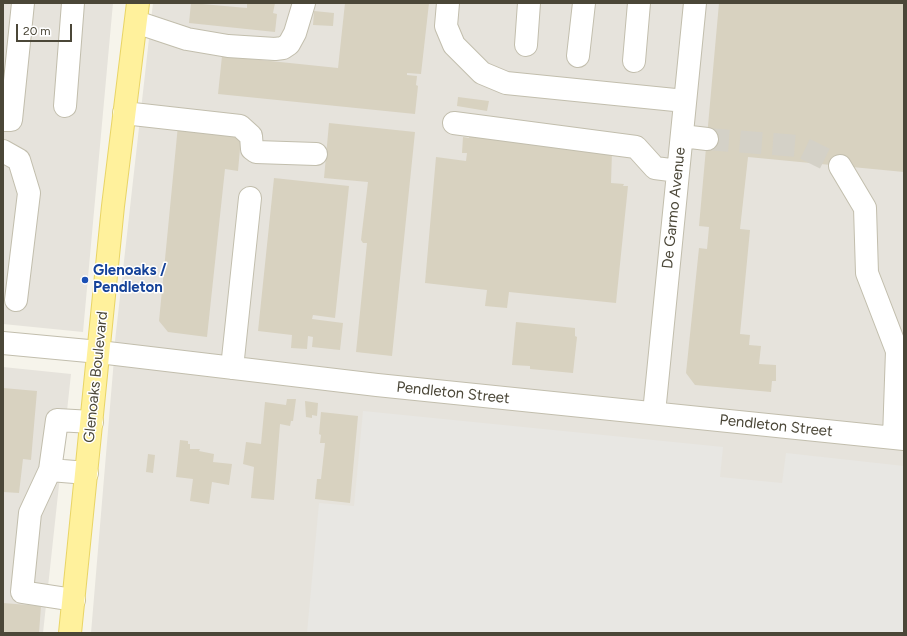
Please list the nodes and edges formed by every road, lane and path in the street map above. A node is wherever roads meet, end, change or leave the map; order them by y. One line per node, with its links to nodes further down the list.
1 (23, 3): 16 (street)
2 (73, 3): 14 (street)
3 (304, 3): 9 (street)
4 (448, 3): 13 (street)
5 (529, 3): 10 (street)
6 (584, 3): 11 (street)
7 (639, 3): 12 (street)
8 (694, 3): 13 (street, De Garmo Avenue)
9 (137, 13): 15 (main road, Glenoaks Boulevard)
10 (526, 45)
11 (578, 56)
12 (634, 61)
13 (685, 101): 18 (street, De Garmo Avenue)
14 (65, 106)
15 (124, 113): 21 (street); 28 (main road, Glenoaks Boulevard)
16 (3, 120)
17 (454, 123): 23 (street)
18 (682, 136): 19 (street); 23 (street, De Garmo Avenue)
19 (707, 139)
20 (3, 151): 25 (street)
21 (316, 154)
22 (840, 166): 27 (street)
23 (678, 171): 30 (street, De Garmo Avenue)
24 (250, 198): 29 (street)
25 (16, 300)
26 (3, 343): 28 (street, Pendleton Street)
27 (901, 350): 32 (street)
28 (99, 352): 29 (street, Pendleton Street); 31 (main road, Glenoaks Boulevard)
29 (232, 368): 30 (street, Pendleton Street)
30 (654, 413): 32 (street, Pendleton Street)
31 (92, 422): 33 (street); 34 (main road, Glenoaks Boulevard)
32 (899, 439)
33 (50, 470): 34 (street); 35 (street)
34 (86, 473): 35 (main road, Glenoaks Boulevard)
35 (74, 600): 36 (main road, Glenoaks Boulevard)
36 (70, 633)

